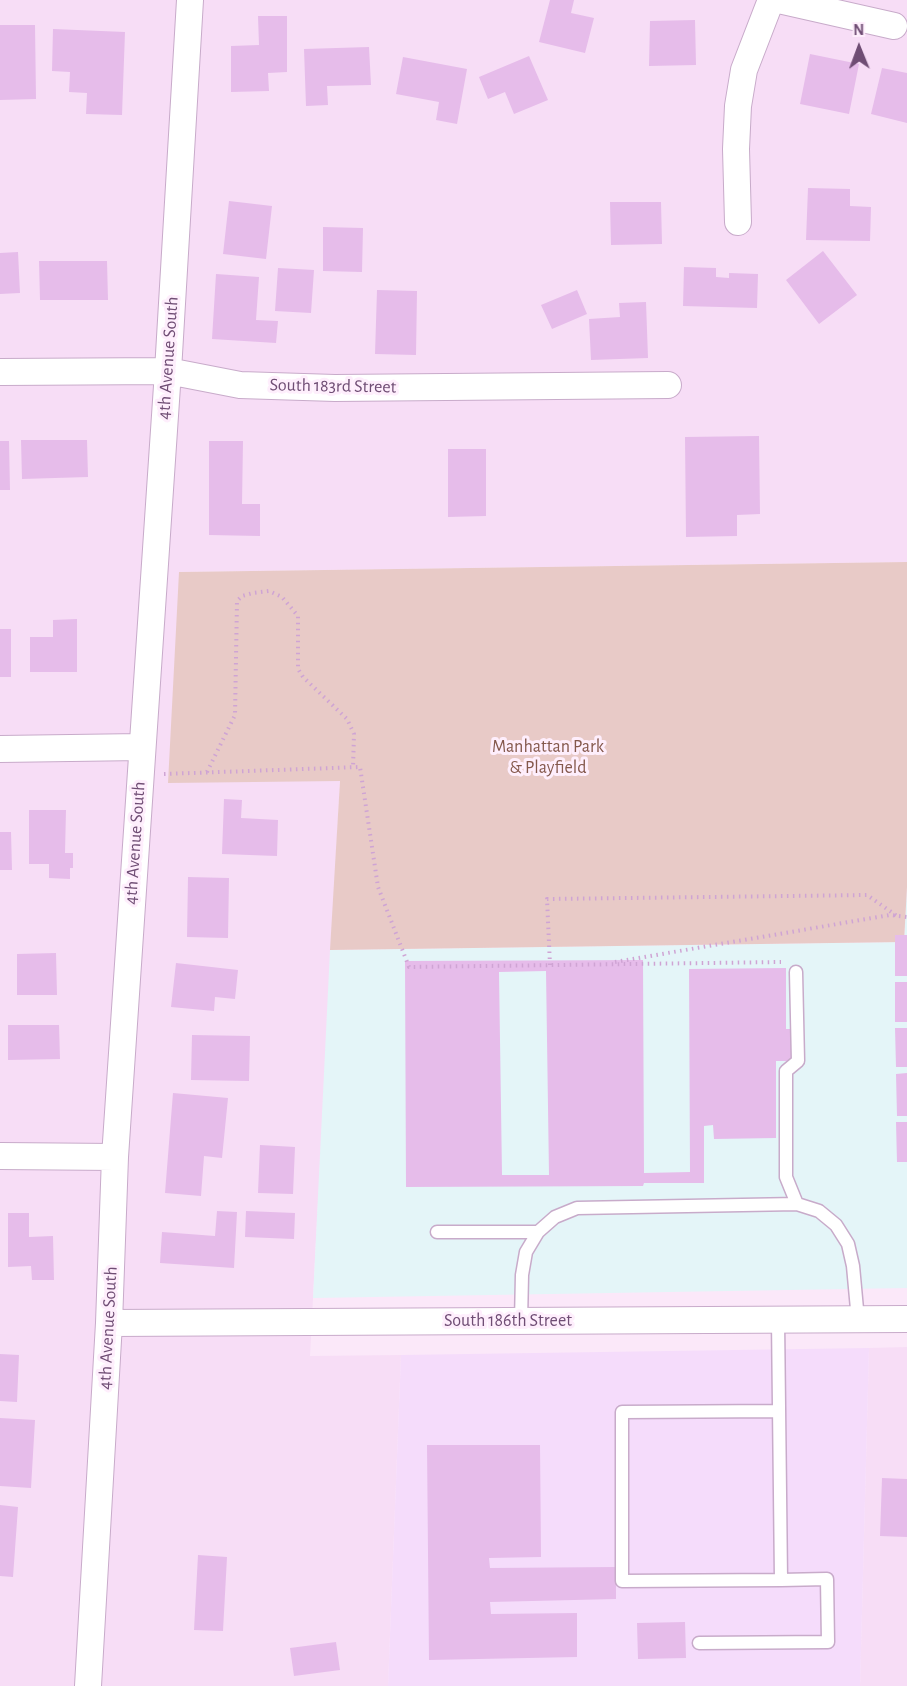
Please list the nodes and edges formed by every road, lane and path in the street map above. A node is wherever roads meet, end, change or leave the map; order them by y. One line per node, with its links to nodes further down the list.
1 (190, 0): 6 (street, 4th Avenue South)
2 (771, 0): 5 (street)
3 (779, 0): 4 (street)
4 (894, 26)
5 (738, 222)
6 (168, 371): 7 (street, South 183rd Street); 8 (street, South 183rd Street); 9 (street, 4th Avenue South)
7 (0, 372)
8 (668, 385)
9 (141, 747): 10 (street); 13 (street, 4th Avenue South)
10 (0, 749)
11 (353, 768): 12 (path); 12 (path); 17 (path)
12 (207, 772): 13 (path)
13 (140, 775): 20 (street, 4th Avenue South)
14 (897, 916): 15 (path); 16 (path); 17 (path)
15 (907, 917)
16 (602, 964): 17 (path); 18 (path)
17 (550, 965)
18 (796, 972): 21 (lane)
19 (0, 1156): 20 (street)
20 (115, 1157): 28 (street, 4th Avenue South)
21 (797, 1204): 23 (lane); 25 (lane)
22 (437, 1232): 23 (lane)
23 (538, 1232): 27 (lane)
24 (778, 1320): 25 (street, South 186th Street); 27 (street, South 186th Street); 29 (lane)
25 (858, 1320): 26 (street, South 186th Street)
26 (907, 1320)
27 (521, 1321): 28 (street, South 186th Street)
28 (109, 1323): 32 (street, 4th Avenue South)
29 (778, 1411): 30 (lane); 30 (lane)
30 (781, 1580): 31 (lane)
31 (699, 1643)
32 (88, 1686)

